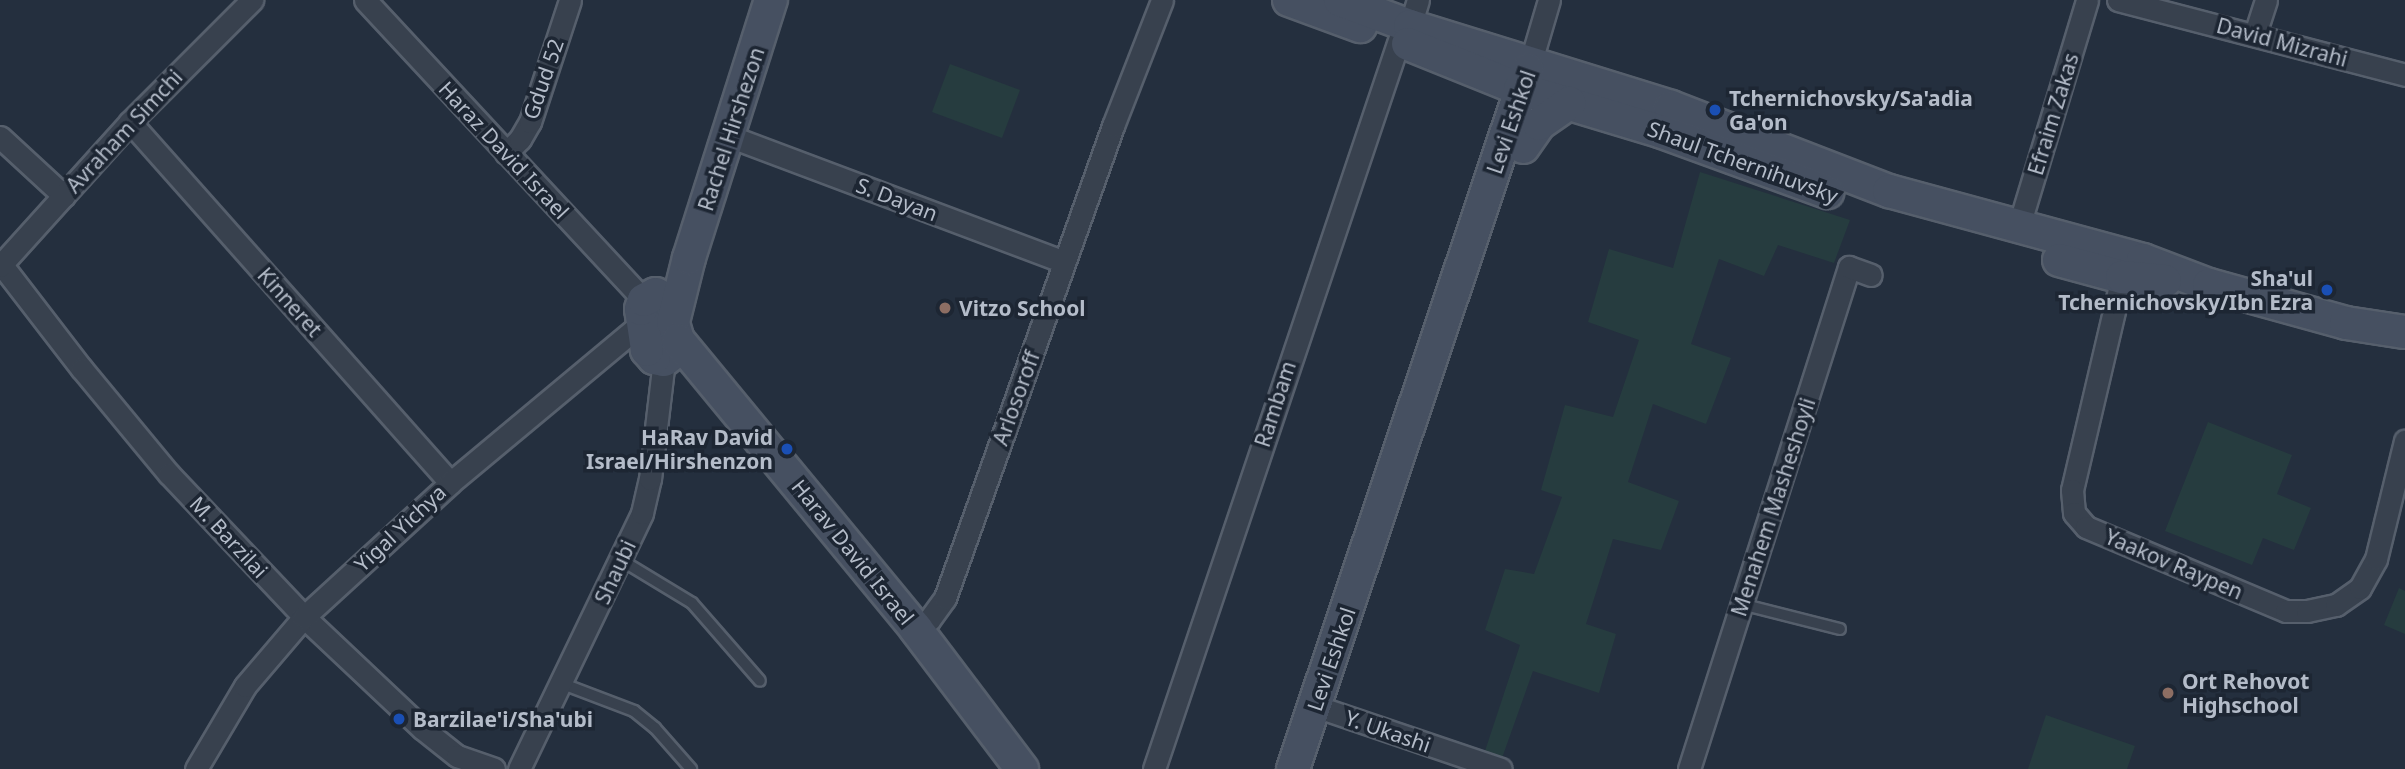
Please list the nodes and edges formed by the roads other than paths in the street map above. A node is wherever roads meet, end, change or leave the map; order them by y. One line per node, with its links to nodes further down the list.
1 (252, 0): 17 (street, Avraham Simchi)
2 (365, 0): 21 (street, Haraz David Israel)
3 (570, 0): 21 (street, Gdud 52)
4 (771, 0): 18 (street, Rachel Hirshezon)
5 (1162, 0): 24 (street, Arlosoroff)
6 (1289, 0): 12 (street, Shaul Tchernihuvsky)
7 (1340, 0): 12 (street, Shaul Tchernihuvsky)
8 (1549, 0): 15 (street)
9 (2087, 0): 23 (street, Efraim Zakas)
10 (2118, 0): 13 (street, David Mizrahi)
11 (2266, 0): 13 (street)
12 (1409, 22): 15 (street, Shaul Tchernihuvsky); 48 (street, Rambam)
13 (2255, 34): 14 (street, David Mizrahi)
14 (2405, 75)
15 (1530, 81): 16 (street, Shaul Tchernihuvsky); 20 (street, Levi Eshkol); 23 (street, Shaul Tchernihuvsky); 42 (street, Levi Eshkol)
16 (1569, 103): 20 (street); 27 (street, Shaul Tchernihuvsky)
17 (130, 122): 22 (street, Avraham Simchi); 34 (street, Kinneret)
18 (729, 135): 24 (street, S. Dayan); 29 (street, Rachel Hirshezon)
19 (0, 137): 22 (street)
20 (1523, 147): 42 (street, Levi Eshkol)
21 (506, 153): 29 (street, Haraz David Israel)
22 (64, 196): 25 (street, Avraham Simchi)
23 (2018, 229): 28 (street, Shaul Tchernihuvsky)
24 (1064, 262): 38 (street, Arlosoroff)
25 (1, 265): 37 (street, M. Barzilai)
26 (1871, 275): 36 (street, Menahem Masheshoyli)
27 (2122, 277): 28 (street, Shaul Tchernihuvsky); 33 (street, Yaakov Raypen)
28 (2208, 285): 30 (street, Shaul Tchernihuvsky)
29 (660, 323): 34 (street, Yigal Yichya); 35 (street, Shaubi); 38 (street, Harav David Israel)
30 (2346, 323): 31 (street, Shaul Tchernihuvsky); 32 (street, Shaul Tchernihuvsky)
31 (2405, 331)
32 (2405, 350)
33 (2405, 441)
34 (450, 483): 37 (street, Yigal Yichya)
35 (621, 560): 40 (lane); 41 (street, Shaubi)
36 (1741, 604): 39 (lane); 52 (street, Menahem Masheshoyli)
37 (304, 617): 43 (street, Yigal Yichya); 44 (street, M. Barzilai)
38 (916, 629): 47 (street, Harav David Israel)
39 (1840, 629)
40 (760, 681)
41 (563, 684): 45 (street, Shaubi); 46 (lane)
42 (1324, 709): 49 (street, Levi Eshkol); 50 (street, Levi Eshkol); 51 (street, Y. Ukashi)
43 (196, 769)
44 (494, 769)
45 (519, 769)
46 (691, 769)
47 (1022, 769)
48 (1154, 769)
49 (1293, 769)
50 (1312, 769)
51 (1501, 769)
52 (1689, 769)

